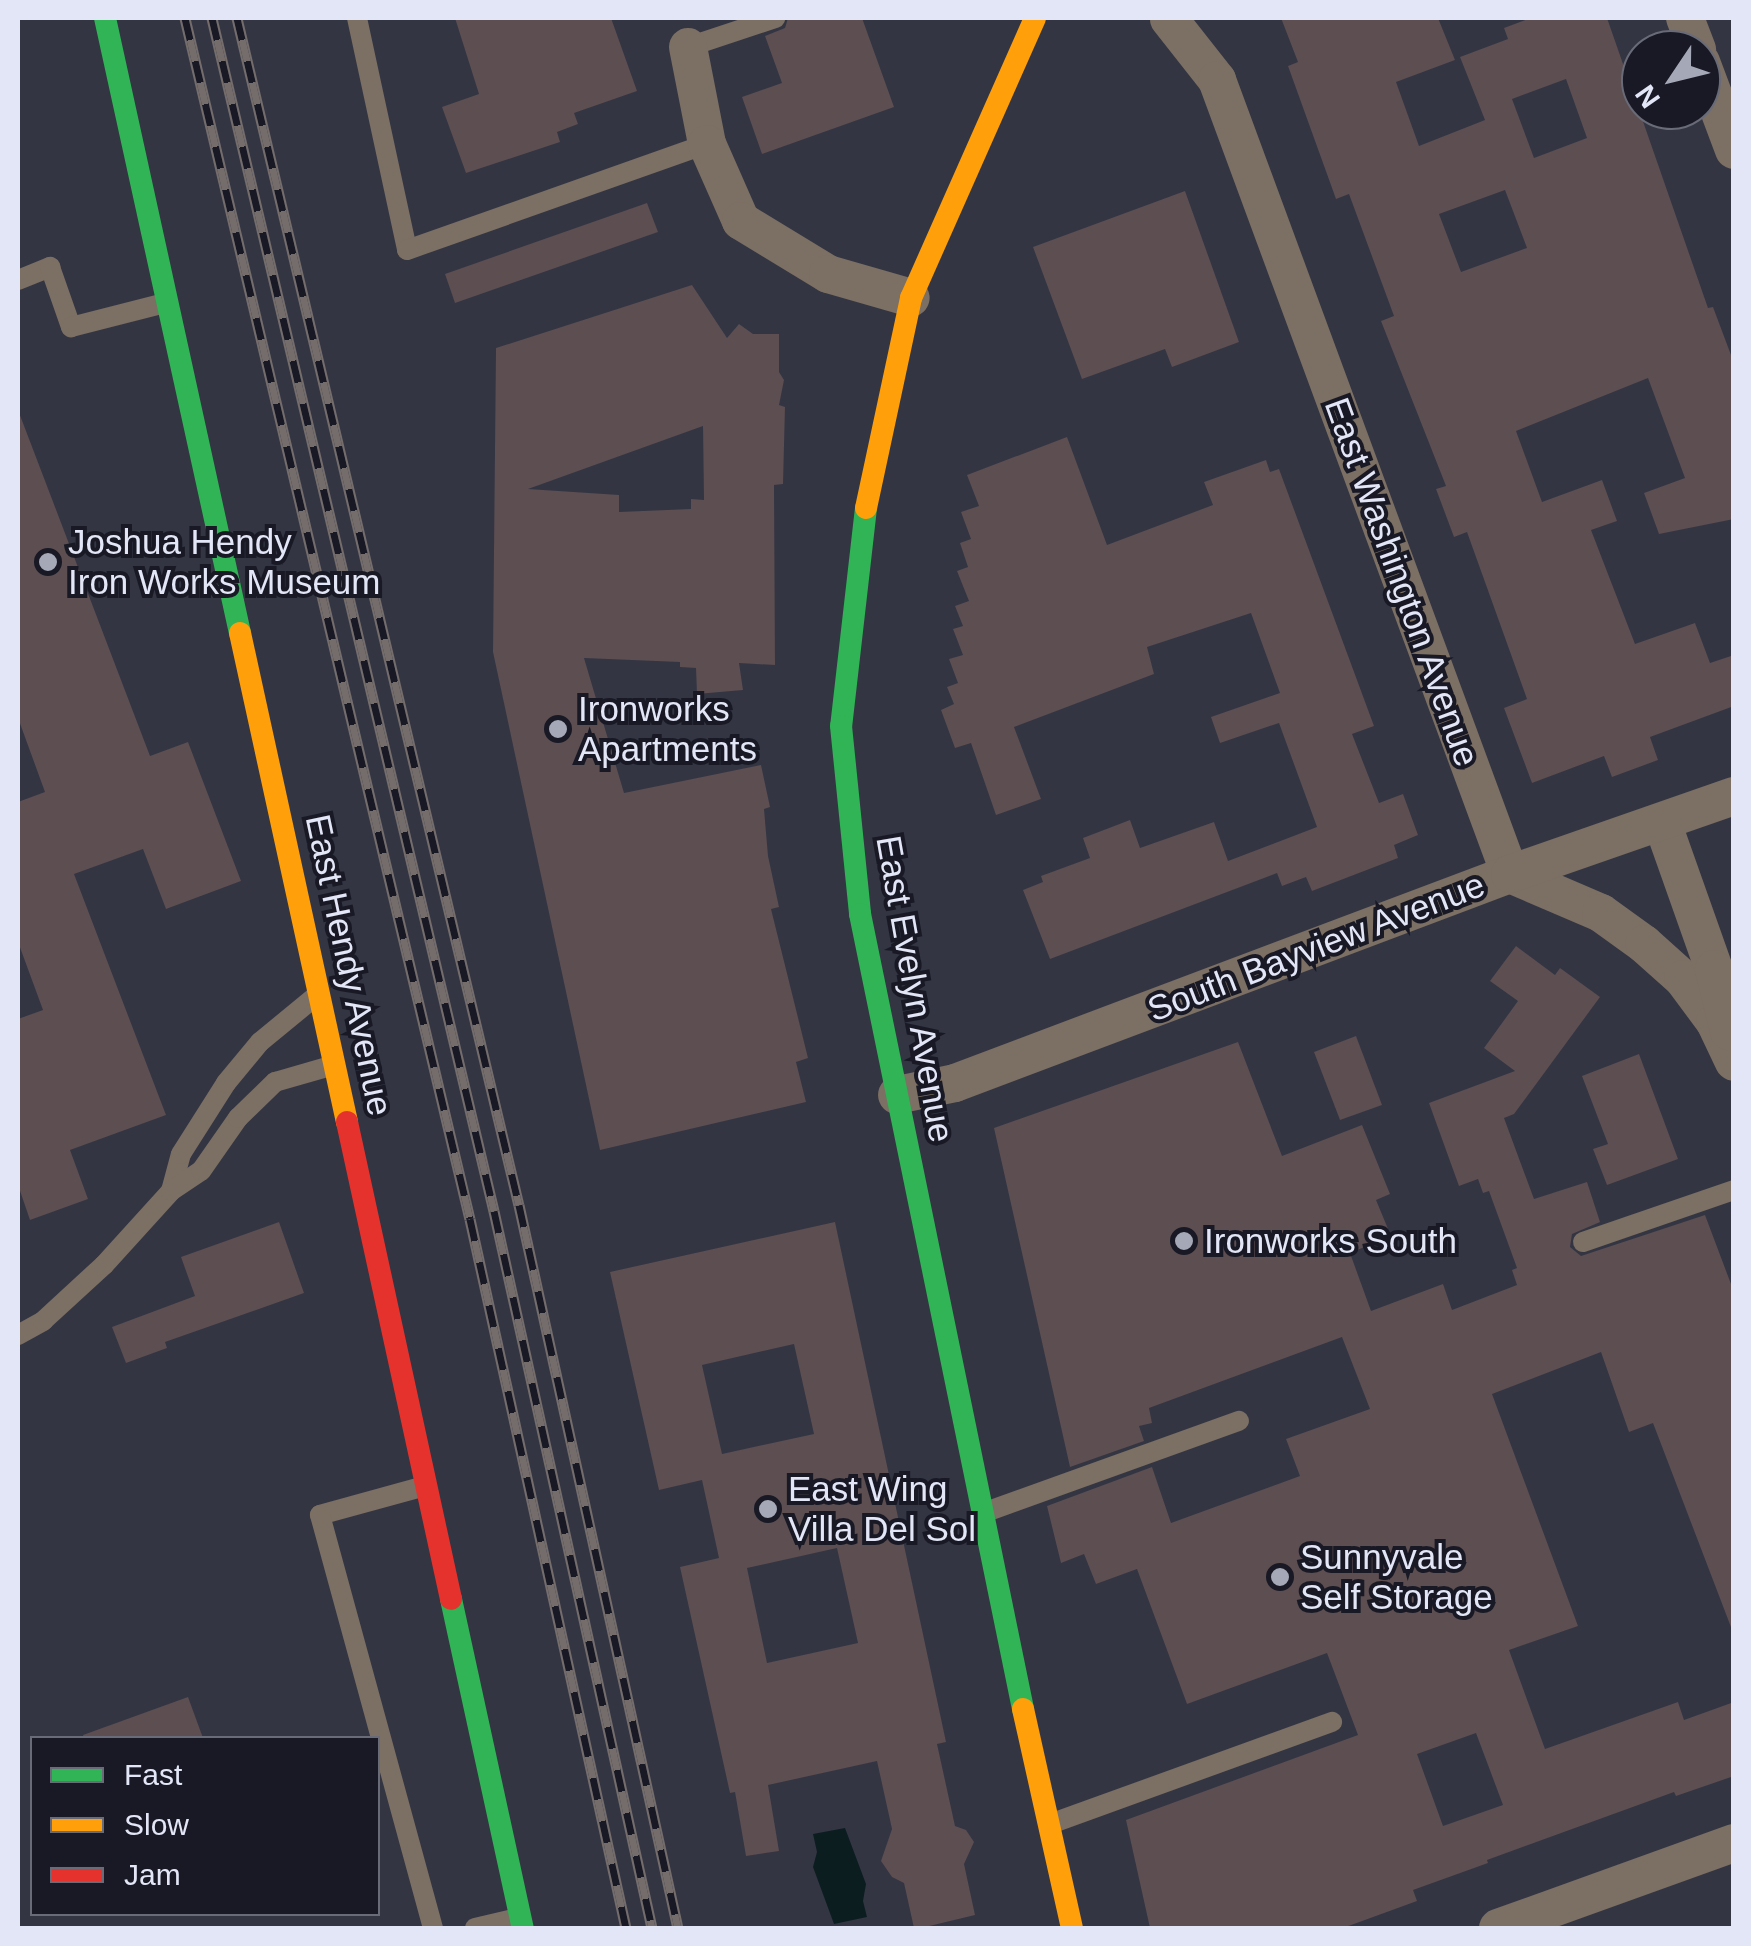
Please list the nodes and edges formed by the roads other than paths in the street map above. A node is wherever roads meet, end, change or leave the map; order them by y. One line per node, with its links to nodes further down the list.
1 (105, 18): 12 (main road, East Hendy Avenue)
2 (357, 18): 8 (lane)
3 (775, 18): 6 (lane)
4 (1035, 18): 11 (main road, East Evelyn Avenue)
5 (1169, 18): 15 (street, East Washington Avenue)
6 (688, 46): 8 (street)
7 (1721, 115): 9 (street)
8 (707, 144): 11 (street)
9 (1734, 150)
10 (18, 280): 12 (lane)
11 (911, 298): 20 (main road, East Evelyn Avenue)
12 (167, 302): 16 (main road, East Hendy Avenue)
13 (1734, 796): 14 (street, South Bayview Avenue)
14 (1662, 822): 15 (street, South Bayview Avenue); 17 (street)
15 (1510, 874): 18 (street); 20 (street, South Bayview Avenue)
16 (320, 994): 19 (main road, East Hendy Avenue); 22 (lane)
17 (1734, 1054)
18 (1734, 1062)
19 (336, 1064): 22 (lane); 26 (main road, East Hendy Avenue)
20 (897, 1095): 27 (main road, East Evelyn Avenue)
21 (1734, 1190): 23 (lane)
22 (171, 1191): 24 (lane)
23 (1583, 1242)
24 (18, 1335)
25 (1239, 1421): 27 (lane)
26 (427, 1485): 31 (main road, East Hendy Avenue); 32 (lane)
27 (981, 1514): 29 (main road, East Evelyn Avenue)
28 (1332, 1722): 29 (lane)
29 (1048, 1825): 34 (main road, East Evelyn Avenue)
30 (1734, 1843): 35 (street)
31 (522, 1923): 33 (lane)
32 (434, 1928)
33 (476, 1928)
34 (1072, 1928)
35 (1498, 1928)

